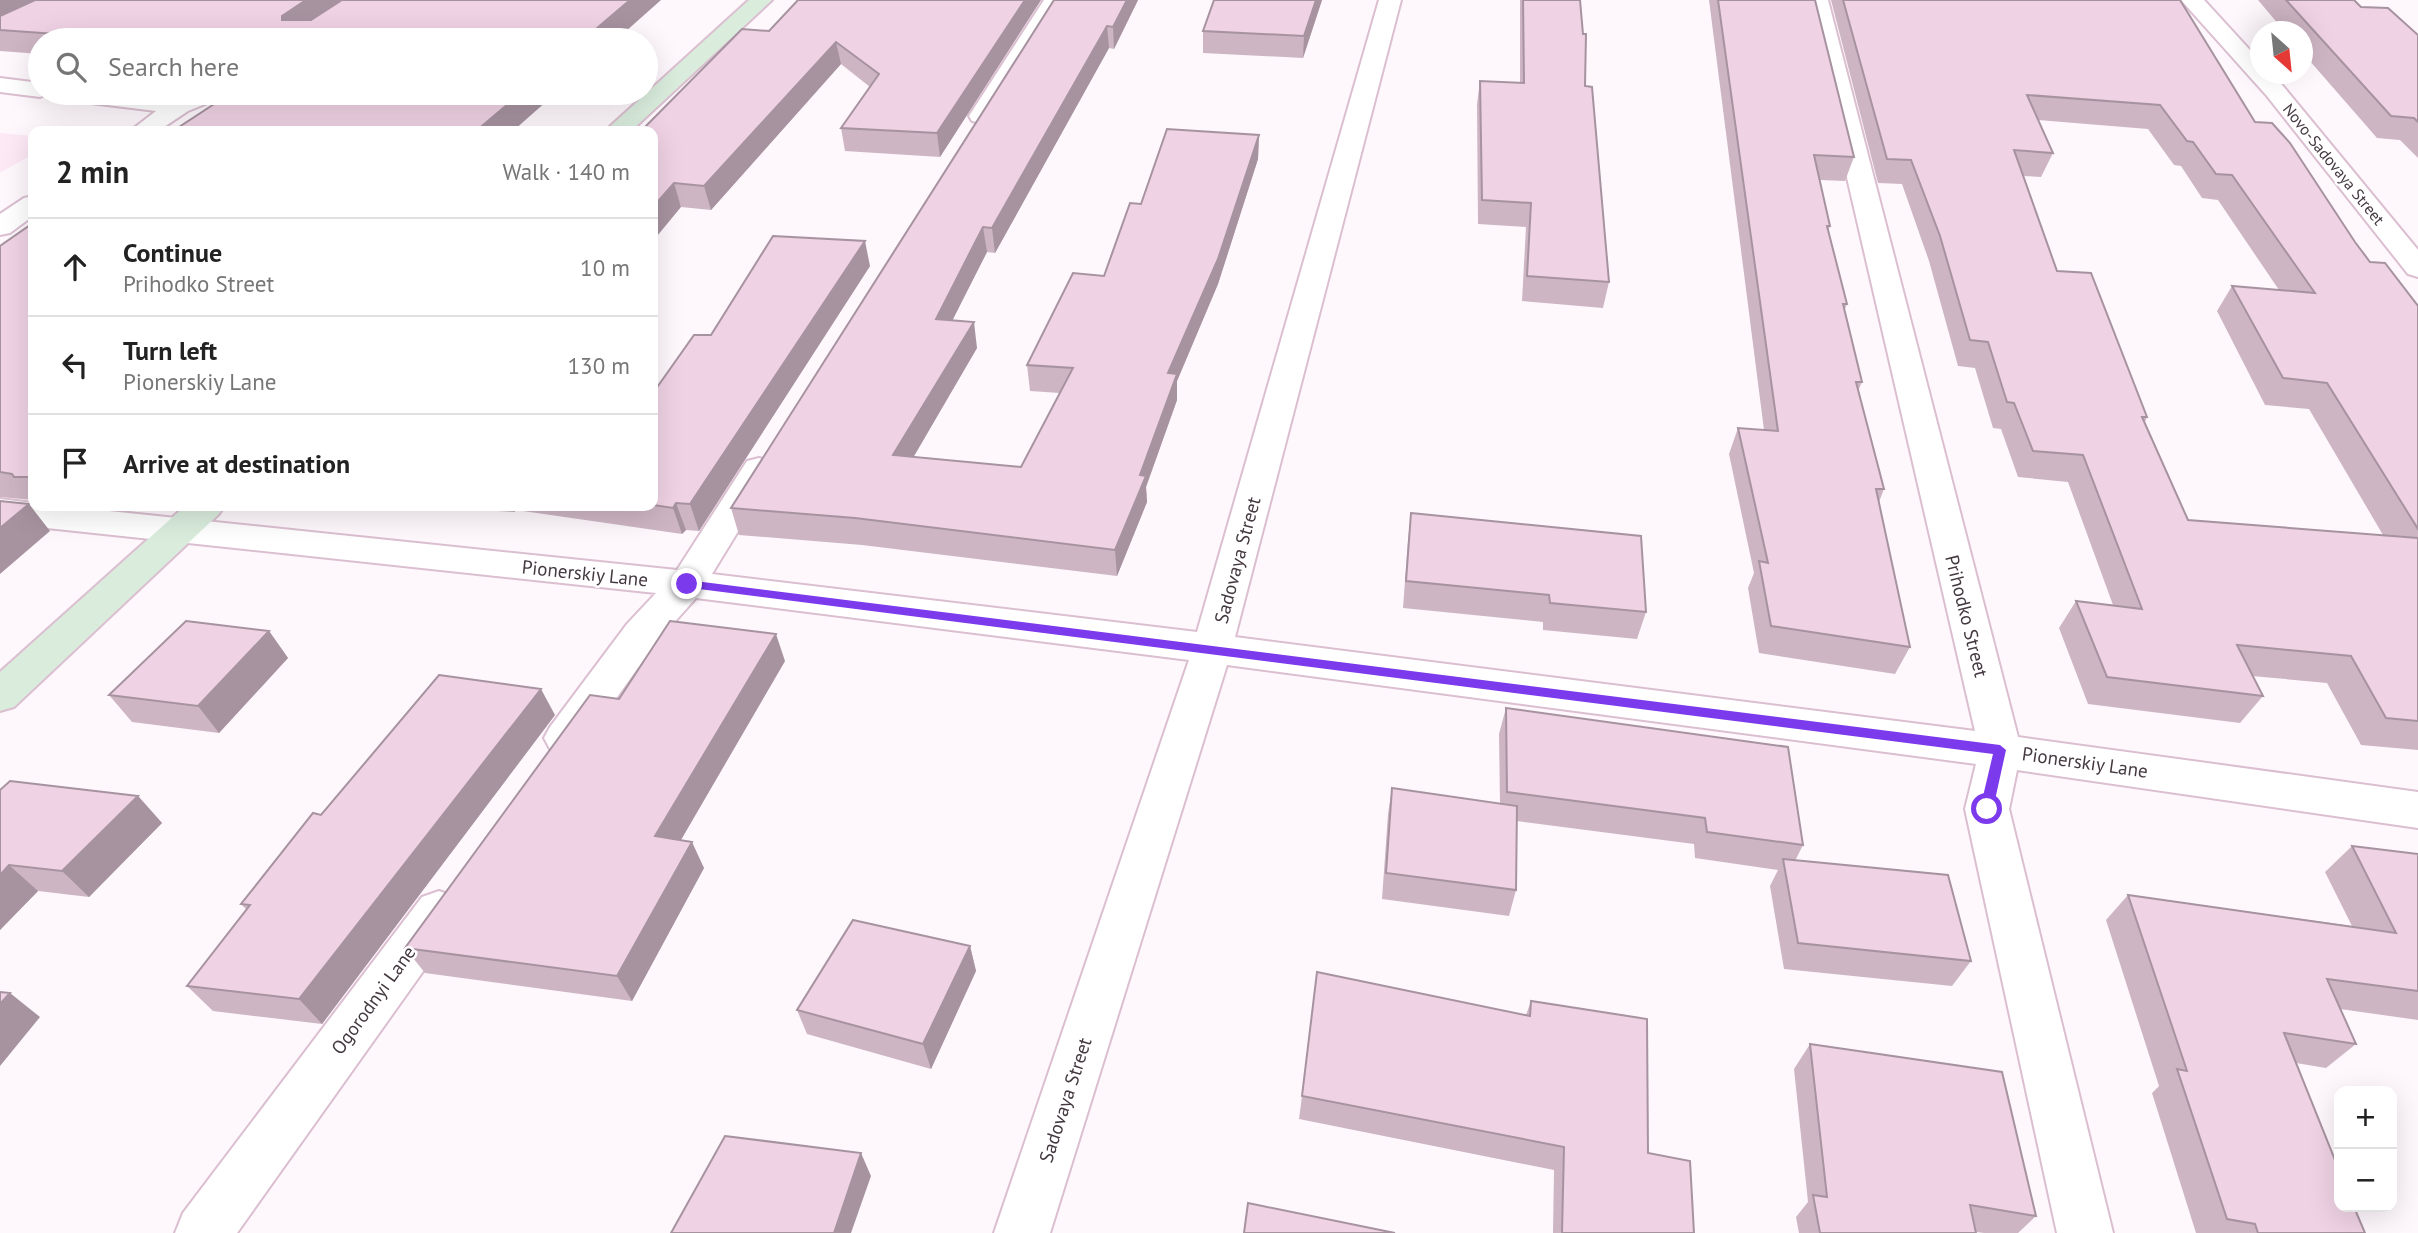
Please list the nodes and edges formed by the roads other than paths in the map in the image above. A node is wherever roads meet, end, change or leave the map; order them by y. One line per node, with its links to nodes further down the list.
1 (761, 0): 8 (main road)
2 (1055, 0): 14 (street)
3 (1390, 0): 22 (street, Sadovaya Street)
4 (1817, 0): 24 (street, Prihodko Street)
5 (2192, 0): 17 (street, Novo-Sadovaya Street)
6 (0, 85): 7 (street)
7 (28, 88)
8 (658, 94)
9 (170, 105): 11 (street)
10 (646, 105): 13 (main road)
11 (179, 106): 12 (street)
12 (149, 126)
13 (622, 126)
14 (960, 150)
15 (28, 208): 16 (street)
16 (0, 227)
17 (2418, 268)
18 (776, 443): 21 (street)
19 (0, 510): 20 (street, Pionerskiy Lane)
20 (193, 518): 21 (street, Pionerskiy Lane); 23 (main road)
21 (687, 584): 22 (street, Pionerskiy Lane); 25 (street)
22 (1212, 649): 24 (street, Pionerskiy Lane); 29 (street, Sadovaya Street)
23 (0, 696)
24 (2000, 750): 26 (street, Pionerskiy Lane); 30 (street, Prihodko Street)
25 (542, 769)
26 (2418, 810)
27 (459, 883): 28 (street, Ogorodnyi Lane)
28 (203, 1233)
29 (1022, 1233)
30 (2085, 1233)

